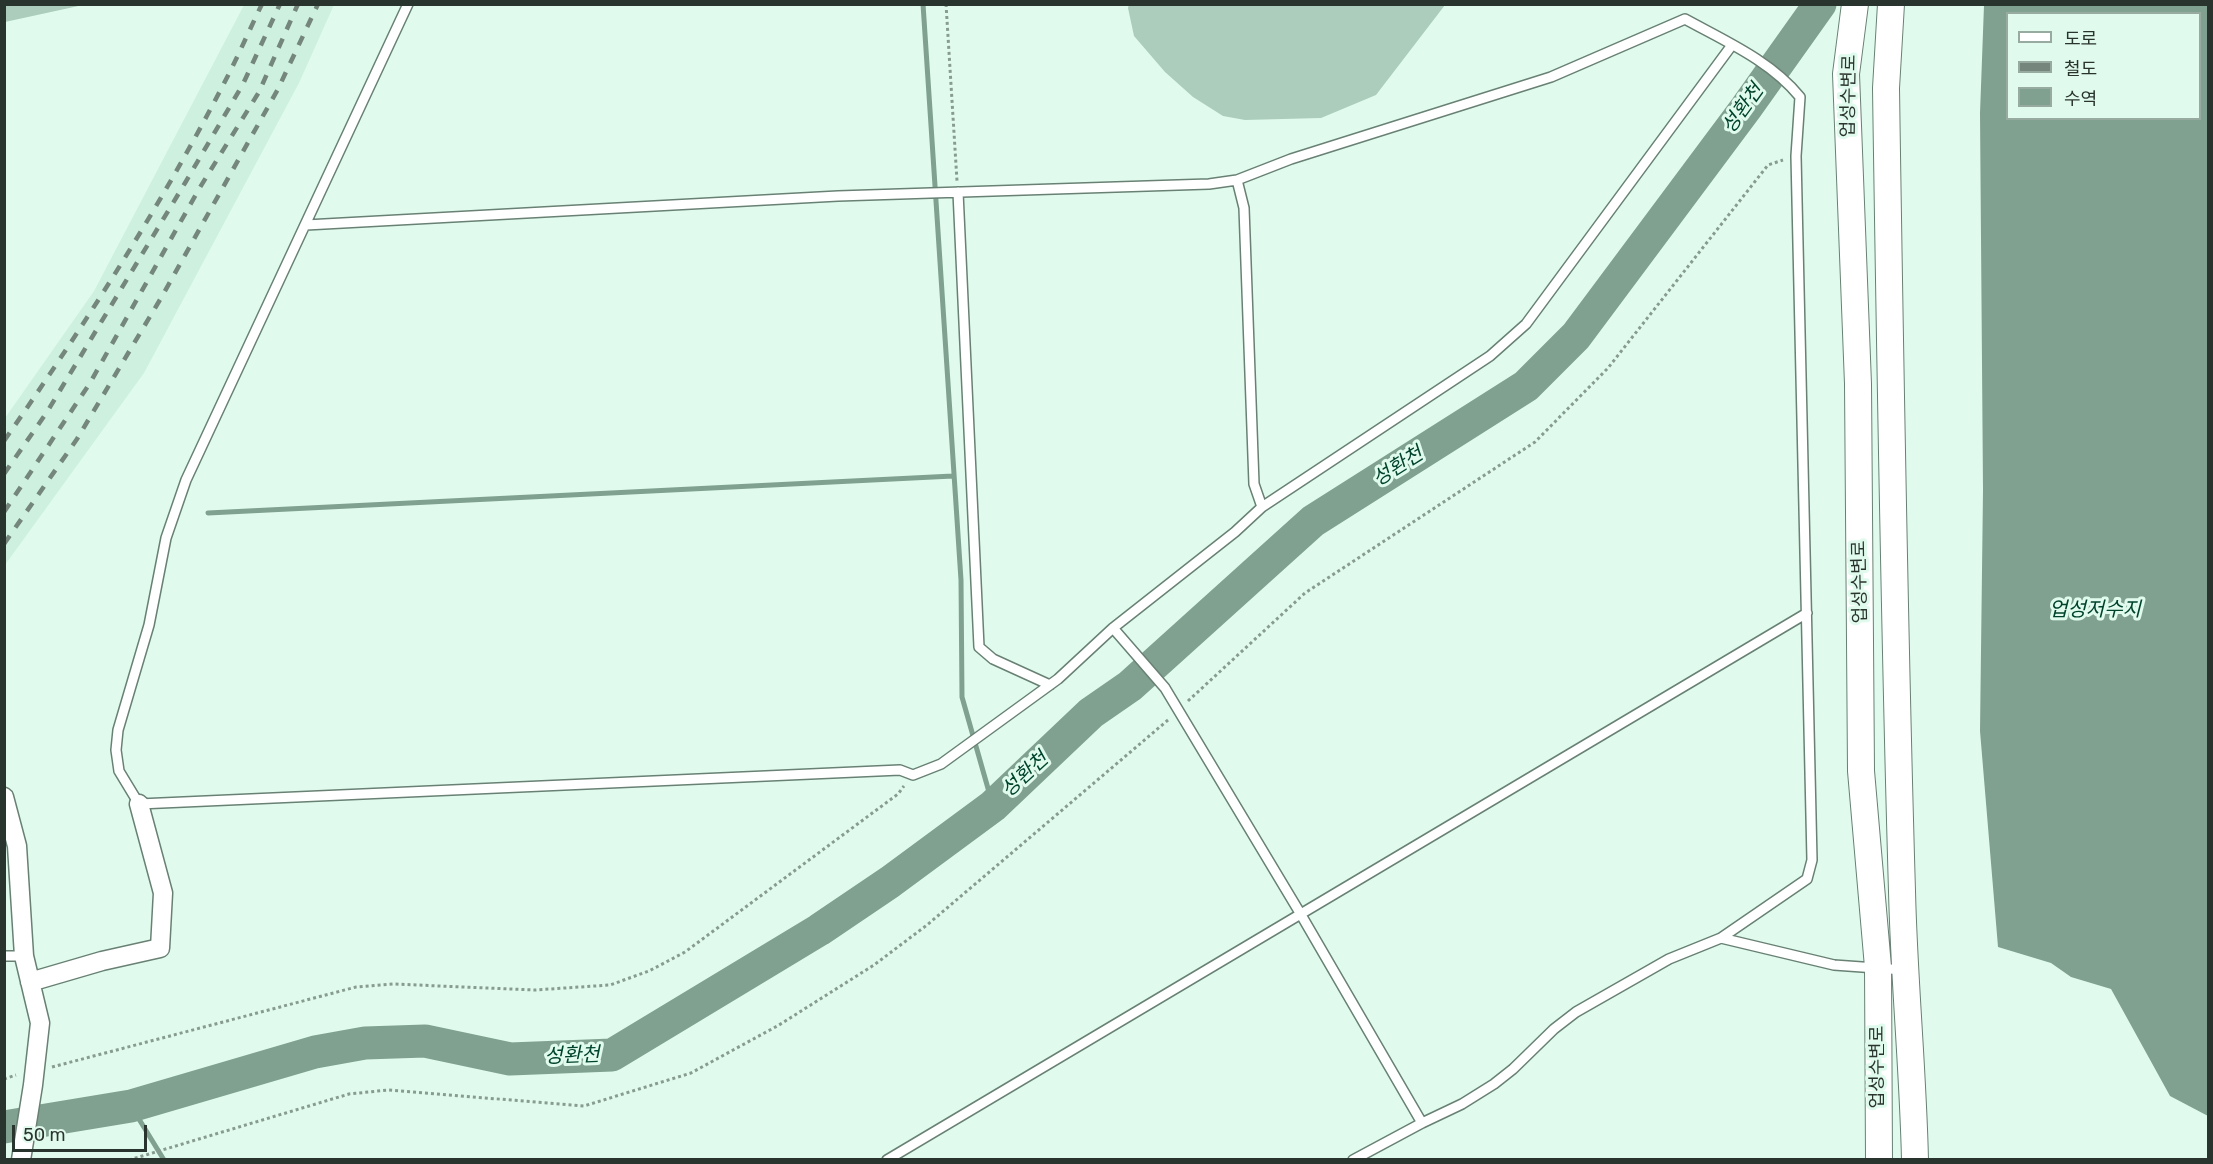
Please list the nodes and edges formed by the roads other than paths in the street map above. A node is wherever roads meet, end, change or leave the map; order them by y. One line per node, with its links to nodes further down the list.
1 (408, 4): 7 (lane)
2 (1891, 4): 19 (main road, 업성수변로)
3 (1854, 12): 18 (main road, 업성수변로)
4 (1732, 45): 5 (lane); 8 (lane); 9 (lane)
5 (1237, 180): 6 (lane); 8 (lane)
6 (958, 192): 7 (lane); 11 (lane)
7 (306, 225): 13 (lane)
8 (1262, 507): 10 (lane)
9 (1807, 613): 14 (lane); 15 (lane)
10 (1113, 628): 11 (lane); 14 (lane)
11 (1050, 684): 13 (lane)
12 (4, 797): 17 (street)
13 (139, 804): 20 (street)
14 (1300, 913): 21 (lane); 23 (lane)
15 (1720, 939): 18 (lane); 21 (lane)
16 (4, 956): 17 (lane)
17 (24, 956): 20 (street)
18 (1878, 967): 19 (lane); 25 (main road, 업성수변로)
19 (1904, 970): 26 (main road, 업성수변로)
20 (30, 982): 22 (street)
21 (1422, 1123): 24 (lane)
22 (21, 1160)
23 (887, 1160)
24 (1353, 1160)
25 (1879, 1160)
26 (1915, 1160)

